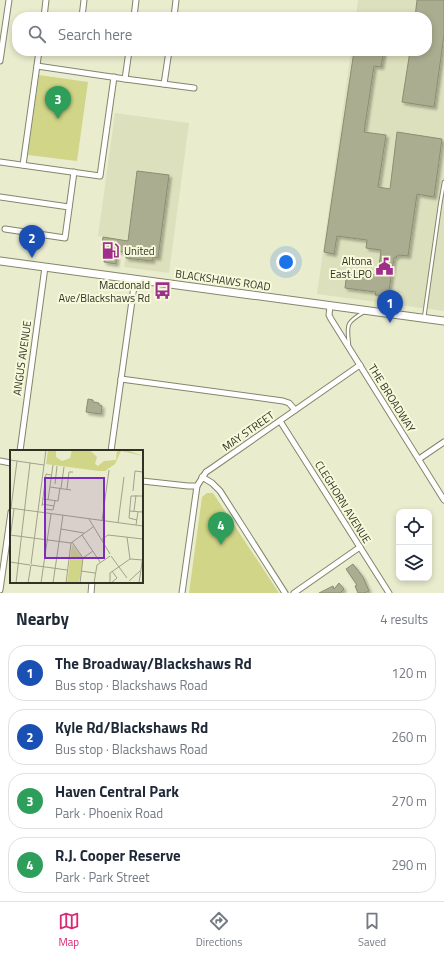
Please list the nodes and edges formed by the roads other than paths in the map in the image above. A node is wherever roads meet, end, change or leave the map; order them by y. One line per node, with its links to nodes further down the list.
1 (8, 0): 13 (street)
2 (46, 0): 6 (street)
3 (84, 0): 7 (street)
4 (136, 0): 8 (street)
5 (176, 0): 9 (street)
6 (45, 12)
7 (83, 12)
8 (135, 12)
9 (175, 12)
10 (38, 56): 14 (street)
11 (128, 56): 16 (street)
12 (168, 56): 17 (street)
13 (0, 61)
14 (37, 66): 15 (street); 20 (street)
15 (114, 77): 16 (street); 21 (street)
16 (126, 79): 17 (street)
17 (164, 84): 18 (street)
18 (194, 88)
19 (0, 162): 20 (street)
20 (23, 165): 21 (street)
21 (74, 172): 24 (street)
22 (444, 182): 31 (lane)
23 (0, 197): 24 (street)
24 (69, 207): 25 (street)
25 (5, 229)
26 (0, 261): 27 (main road, BLACKSHAWS ROAD)
27 (45, 267): 28 (main road, BLACKSHAWS ROAD); 39 (street, ANGUS AVENUE)
28 (135, 279): 29 (main road, BLACKSHAWS ROAD); 35 (street)
29 (330, 306): 30 (main road, BLACKSHAWS ROAD); 33 (street, THE BROADWAY)
30 (366, 311): 31 (main road, BLACKSHAWS ROAD); 33 (lane)
31 (424, 319): 32 (main road, BLACKSHAWS ROAD)
32 (444, 322)
33 (350, 350): 34 (street, THE BROADWAY)
34 (360, 365): 36 (street, MAY STREET); 41 (street, THE BROADWAY)
35 (121, 379): 36 (street); 40 (street)
36 (295, 410): 37 (street, MAY STREET)
37 (280, 421): 44 (street, MAY STREET); 49 (street, CLEGHORN AVENUE)
38 (444, 442): 41 (street)
39 (20, 450)
40 (111, 450)
41 (419, 459): 47 (street, THE BROADWAY)
42 (0, 461): 43 (street)
43 (10, 463)
44 (202, 477): 46 (street, MAY STREET); 54 (street)
45 (143, 481): 46 (street)
46 (197, 486): 53 (street)
47 (444, 500)
48 (10, 519): 51 (street)
49 (360, 547): 55 (street); 56 (street, CLEGHORN AVENUE)
50 (92, 583): 52 (street)
51 (0, 590)
52 (91, 593)
53 (182, 593)
54 (285, 593)
55 (294, 593)
56 (390, 593)

